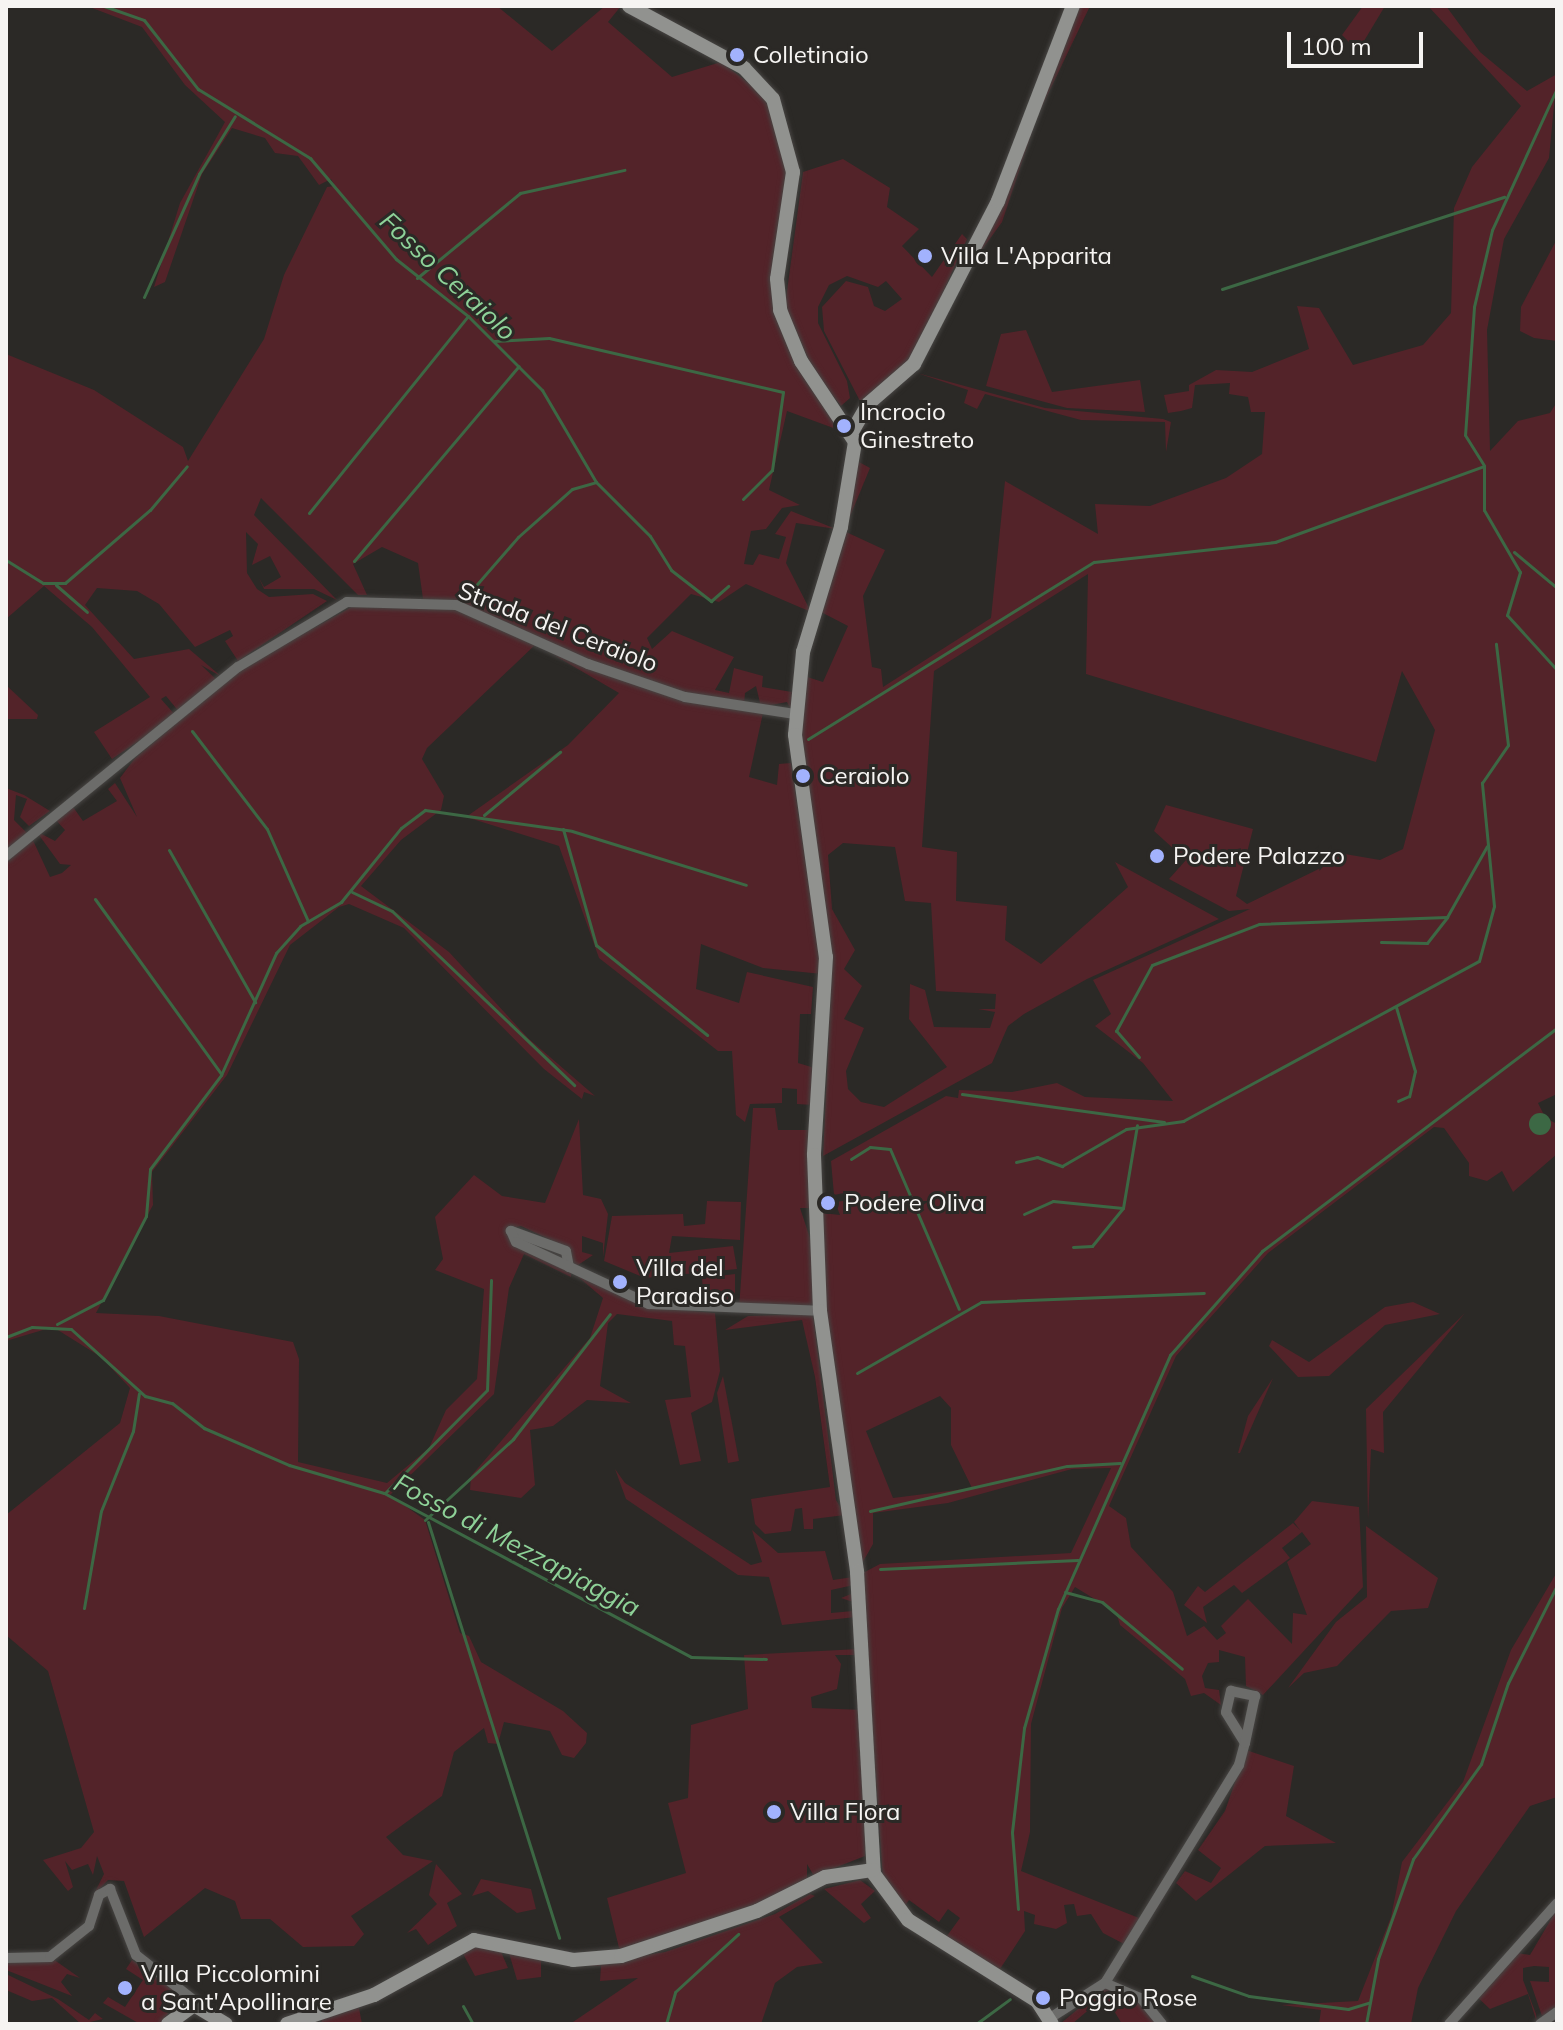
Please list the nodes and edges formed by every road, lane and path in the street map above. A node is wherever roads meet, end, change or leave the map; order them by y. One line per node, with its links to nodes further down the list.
1 (629, 6): 3 (main road)
2 (1073, 6): 3 (main road)
3 (852, 432): 4 (main road)
4 (795, 714): 5 (street, Strada del Ceraiolo); 7 (main road)
5 (6, 856)
6 (569, 1267): 6 (street); 7 (street)
7 (820, 1311): 9 (main road)
8 (1245, 1743): 8 (street); 12 (street)
9 (873, 1870): 15 (main road); 18 (main road)
10 (1557, 1903): 20 (street)
11 (6, 1958): 13 (street)
12 (1105, 1983): 15 (street); 19 (street)
13 (202, 2007): 16 (main road); 17 (main road)
14 (1557, 2012): 21 (street)
15 (1051, 2021)
16 (168, 2024)
17 (226, 2024)
18 (287, 2024)
19 (1162, 2024)
20 (1449, 2024)
21 (1540, 2024)

